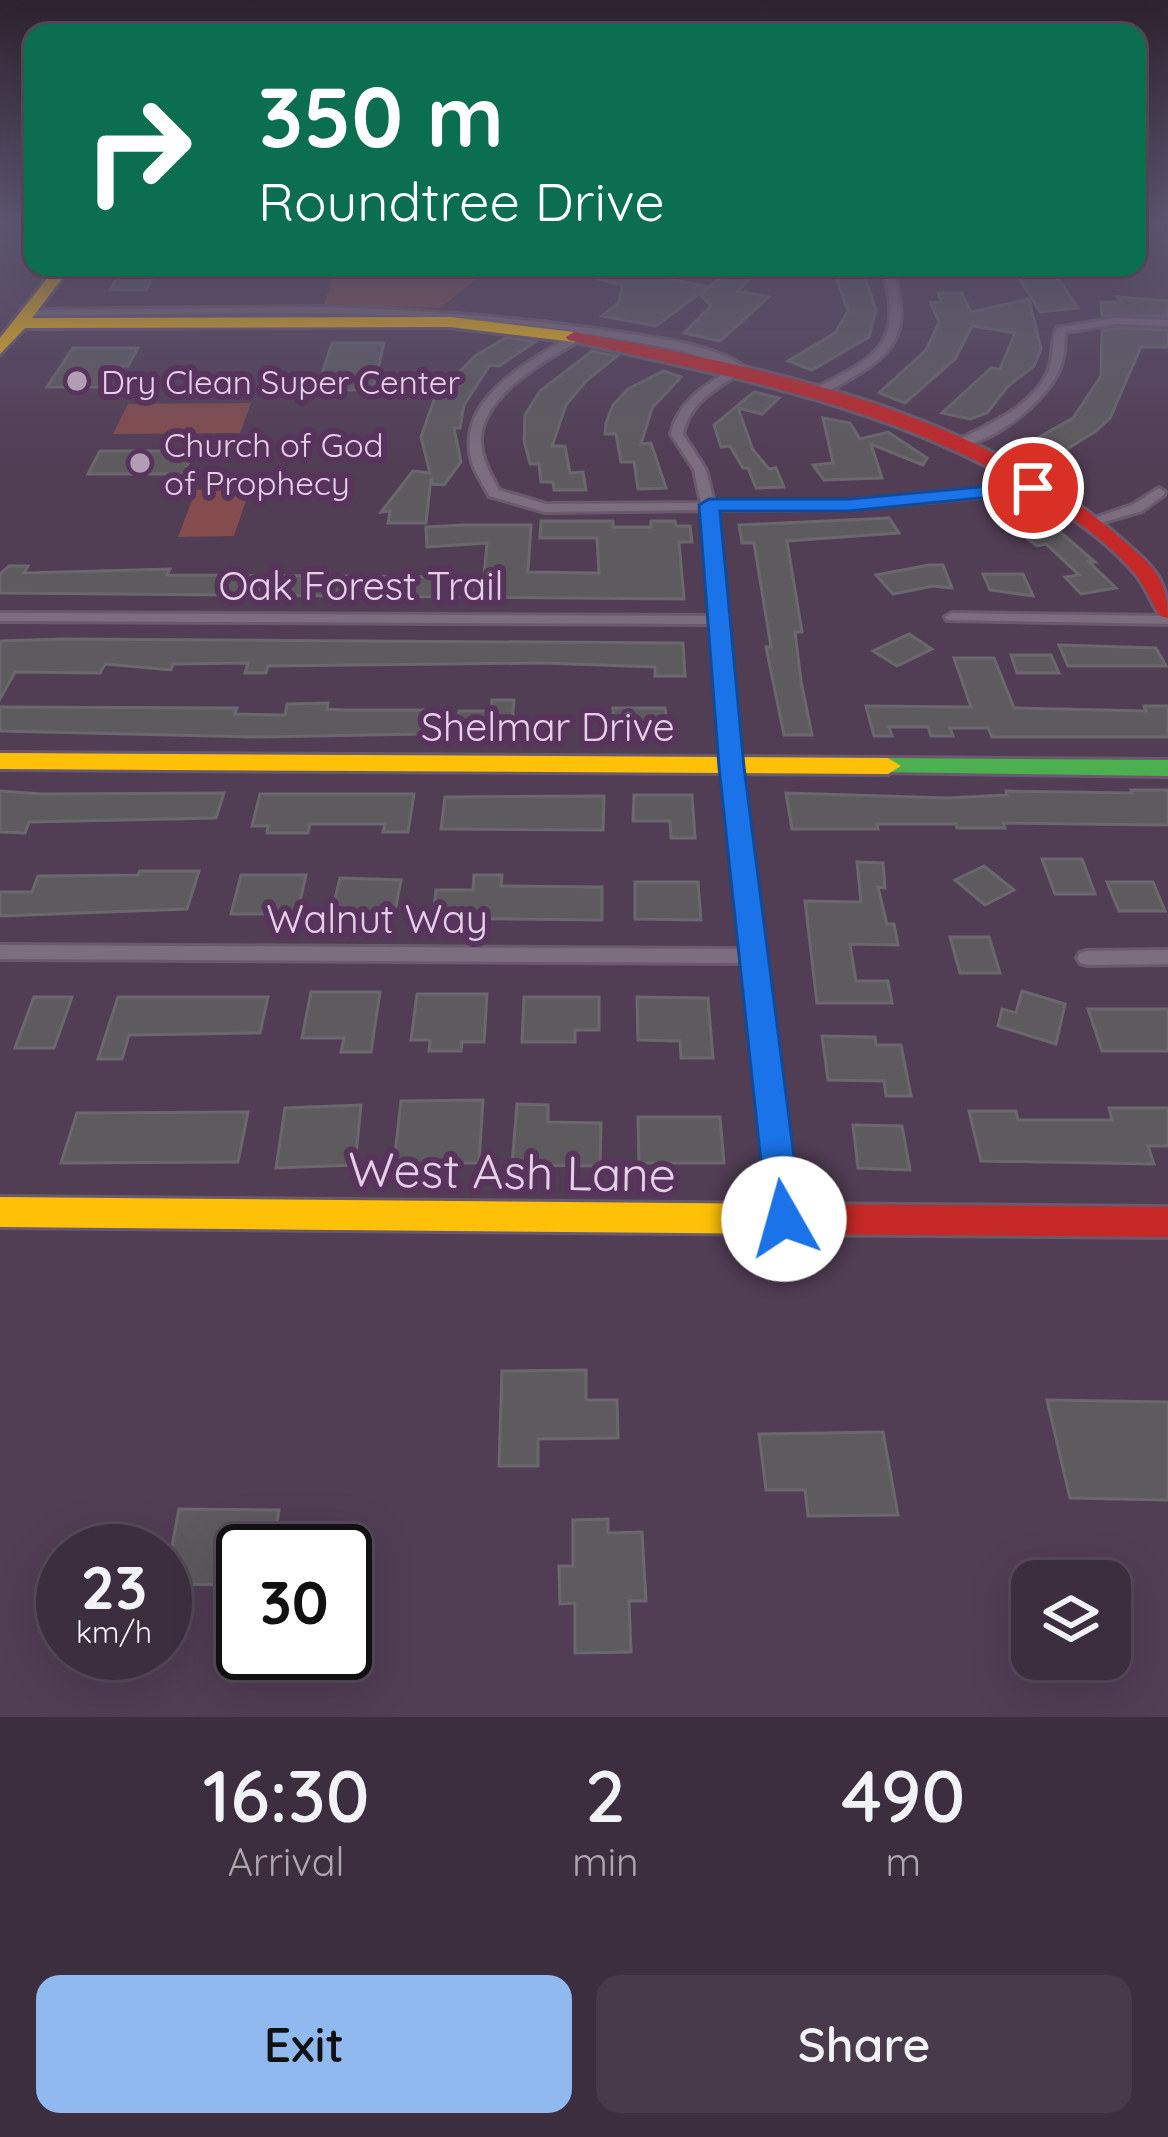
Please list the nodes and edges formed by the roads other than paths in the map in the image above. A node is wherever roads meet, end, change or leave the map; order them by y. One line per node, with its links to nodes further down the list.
1 (34, 305): 3 (street)
2 (900, 305): 8 (street)
3 (24, 318): 5 (street); 6 (street)
4 (1168, 323): 9 (street)
5 (584, 333): 7 (street); 12 (street)
6 (0, 349)
7 (740, 368): 8 (street); 12 (street)
8 (814, 393): 9 (street)
9 (960, 444): 10 (street)
10 (1033, 488): 12 (street); 13 (street)
11 (1160, 492): 13 (street)
12 (709, 505): 17 (street)
13 (1090, 522): 14 (street)
14 (1168, 615): 16 (street)
15 (0, 616): 17 (street, Oak Forest Trail)
16 (952, 617)
17 (722, 620): 19 (street)
18 (0, 761): 19 (street, Shelmar Drive)
19 (732, 767): 20 (street, Shelmar Drive); 22 (street)
20 (1168, 768)
21 (0, 952): 22 (street, Walnut Way)
22 (754, 956): 26 (street)
23 (1168, 957): 24 (street)
24 (1087, 958)
25 (0, 1212): 26 (street, West Ash Lane)
26 (784, 1219): 27 (street, West Ash Lane)
27 (1168, 1222)

